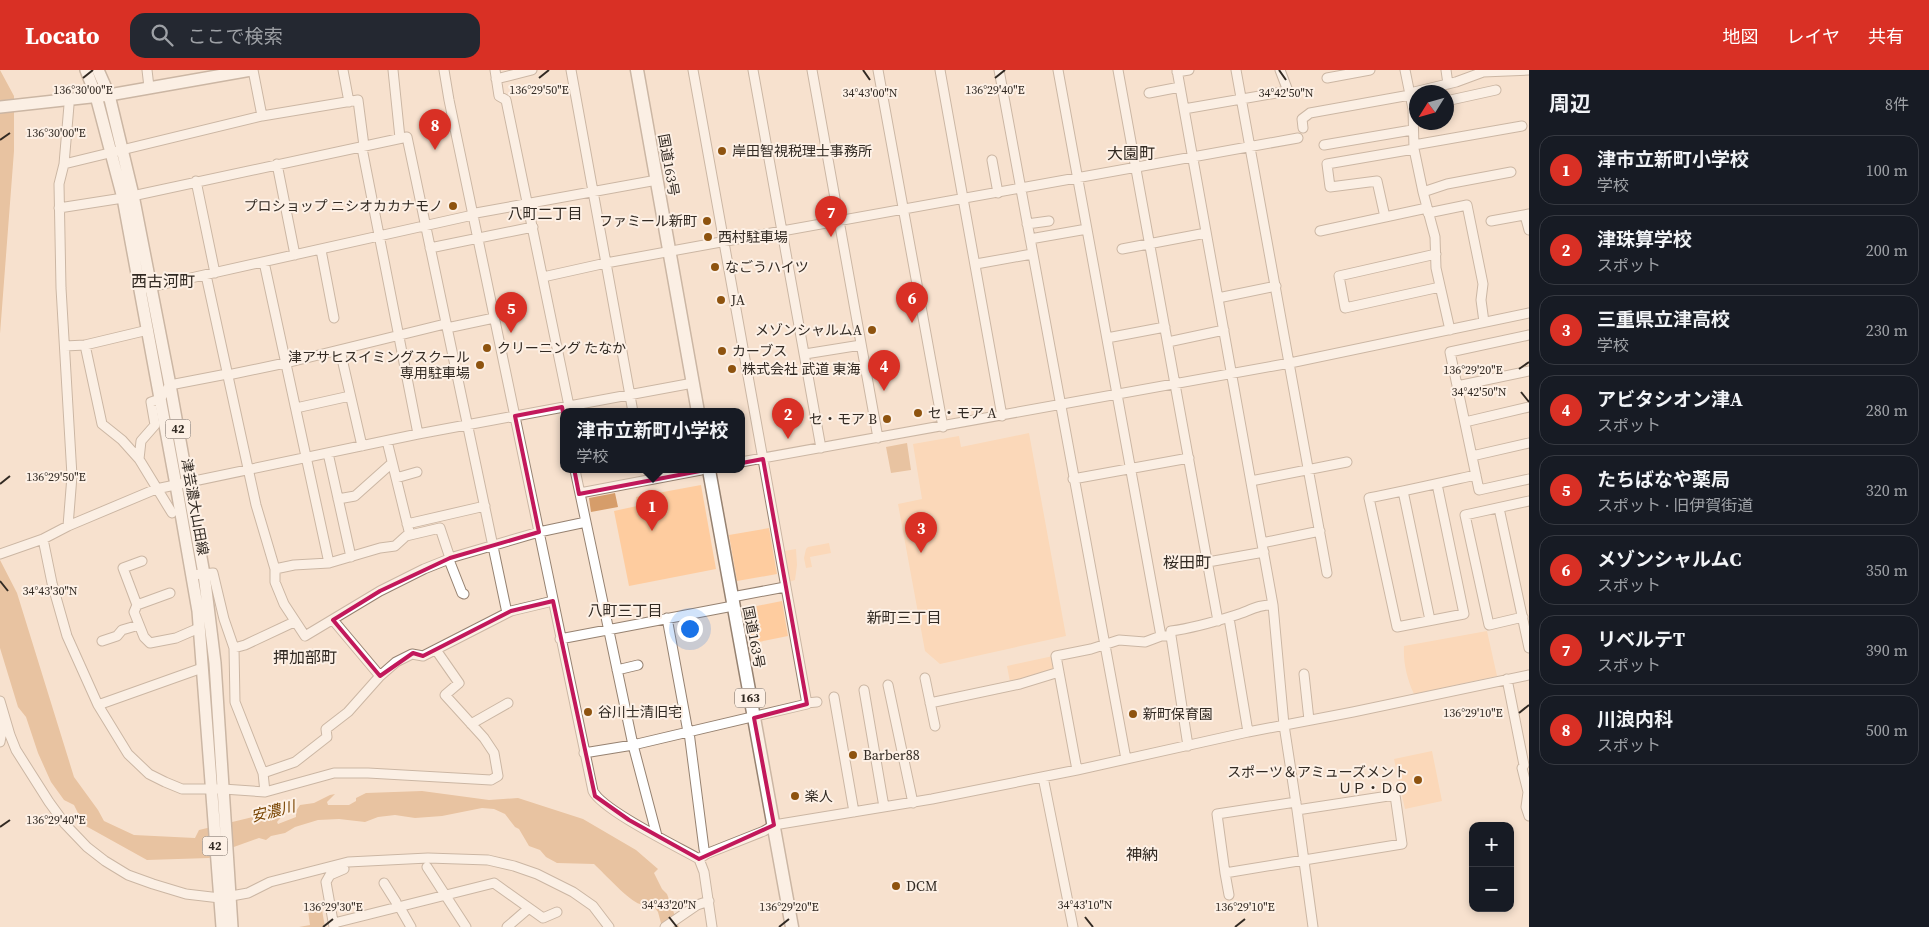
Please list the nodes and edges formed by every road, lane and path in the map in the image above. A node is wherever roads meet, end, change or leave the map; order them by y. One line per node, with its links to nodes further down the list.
1 (86, 70): 39 (main road, 津芸濃大山田線 / 42)
2 (98, 70): 38 (main road, 津芸濃大山田線 / 42)
3 (146, 70): 32 (street)
4 (252, 70): 32 (main road); 46 (street)
5 (343, 70): 42 (street)
6 (393, 70): 50 (street)
7 (444, 70): 77 (street)
8 (532, 70): 28 (street)
9 (571, 70): 68 (street)
10 (637, 70): 65 (highway, 国道163号)
11 (693, 70): 94 (street)
12 (753, 70): 89 (street)
13 (812, 70): 80 (street)
14 (878, 70): 75 (street)
15 (940, 70): 72 (street)
16 (999, 70): 67 (street)
17 (1058, 70): 64 (street)
18 (1118, 70): 62 (street)
19 (1189, 70): 26 (street)
20 (1236, 70): 40 (street)
21 (1280, 70): 40 (street)
22 (1370, 70): 29 (street)
23 (1405, 70): 34 (street)
24 (1446, 70): 30 (street)
25 (1529, 70): 27 (street)
26 (1177, 71): 33 (street)
27 (1483, 71): 30 (street)
28 (496, 74): 73 (street)
29 (1327, 78)
30 (1448, 84): 31 (street)
31 (1444, 85)
32 (149, 87): 38 (main road)
33 (1180, 87): 36 (street); 45 (street)
34 (1409, 89)
35 (1496, 90): 41 (street)
36 (1149, 93)
37 (1409, 94): 48 (street)
38 (108, 95): 39 (main road); 56 (main road, 津芸濃大山田線 / 42)
39 (96, 96): 44 (main road); 57 (main road, 津芸濃大山田線 / 42)
40 (1242, 99): 45 (street); 54 (street)
41 (1454, 99)
42 (349, 102): 46 (street); 53 (street)
43 (69, 106): 60 (street)
44 (0, 107)
45 (1184, 109): 58 (street)
46 (262, 116): 56 (street)
47 (1522, 126): 55 (street)
48 (1303, 128)
49 (1412, 130): 52 (street); 55 (street)
50 (400, 138): 53 (street); 84 (street)
51 (1298, 138): 54 (street)
52 (1324, 145)
53 (364, 146): 61 (street); 91 (street)
54 (1250, 147): 58 (street); 108 (street)
55 (1414, 147): 69 (street); 79 (street)
56 (123, 150): 57 (street); 71 (main road, 津芸濃大山田線 / 42)
57 (111, 152): 60 (street); 71 (main road, 津芸濃大山田線 / 42)
58 (1192, 157): 62 (street); 90 (street)
59 (992, 160): 70 (street)
60 (64, 164): 74 (street)
61 (277, 164): 66 (street); 102 (street)
62 (1136, 168): 64 (street); 95 (street)
63 (1511, 172): 69 (street)
64 (1078, 178): 67 (street); 86 (street)
65 (656, 180): 68 (street); 99 (highway, 国道163号)
66 (196, 182): 71 (street); 106 (street)
67 (1021, 188): 70 (street); 83 (street)
68 (593, 191): 73 (street); 104 (street)
69 (1423, 192): 76 (street)
70 (998, 193): 72 (street)
71 (128, 197): 74 (street); 110 (main road, 津芸濃大山田線 / 42)
72 (964, 199): 75 (street); 105 (street)
73 (528, 204): 77 (street); 85 (street)
74 (59, 208): 127 (street)
75 (903, 210): 80 (street); 155 (street)
76 (1428, 210): 79 (street); 101 (street); 115 (street)
77 (473, 215): 84 (street); 92 (street)
78 (1527, 215): 82 (street); 87 (street)
79 (1385, 217): 88 (street)
80 (839, 221): 89 (street); 126 (street)
81 (1049, 221): 83 (street)
82 (1491, 221)
83 (1027, 224): 93 (street)
84 (425, 227): 91 (street); 96 (street)
85 (533, 227): 92 (street); 107 (street)
86 (1087, 229): 93 (street); 123 (street)
87 (1529, 230)
88 (1320, 231)
89 (782, 232): 94 (street); 129 (street)
90 (1206, 233): 95 (street); 111 (street)
91 (379, 237): 98 (street); 122 (street)
92 (478, 238): 96 (street); 114 (street)
93 (1030, 239): 100 (street)
94 (724, 242): 99 (street); 167 (street)
95 (1150, 244): 97 (street); 117 (street)
96 (430, 248): 116 (street)
97 (1122, 249)
98 (320, 250): 102 (street); 113 (street)
99 (670, 252): 104 (street); 135 (highway, 国道163号)
100 (1032, 254): 105 (street); 143 (street)
101 (1436, 254): 109 (street); 109 (street)
102 (295, 255): 103 (street)
103 (264, 262): 106 (street); 130 (street)
104 (606, 263): 107 (street); 140 (street)
105 (976, 264): 152 (street)
106 (211, 274): 110 (street); 134 (street)
107 (544, 277): 146 (street)
108 (1276, 286): 111 (street); 131 (street)
109 (1440, 287): 120 (street)
110 (146, 288): 118 (main road, 津芸濃大山田線 / 42); 137 (main road, 津芸濃大山田線 / 42)
111 (1218, 298): 119 (street)
112 (1529, 313): 115 (street)
113 (334, 318)
114 (494, 318): 116 (street); 151 (street)
115 (1484, 322): 120 (street)
116 (446, 326): 122 (street); 154 (street)
117 (1165, 327): 123 (street); 124 (street)
118 (148, 330): 125 (street); 142 (main road, 津芸濃大山田線 / 42)
119 (1224, 330): 124 (street); 133 (street)
120 (1450, 330): 131 (street)
121 (1529, 335): 138 (street)
122 (398, 336): 128 (street); 156 (street)
123 (1107, 338): 139 (street)
124 (1168, 342): 136 (street)
125 (85, 345): 127 (street); 166 (street)
126 (861, 345): 129 (street); 157 (street)
127 (65, 346): 197 (street)
128 (340, 350): 130 (street); 141 (street)
129 (805, 354): 161 (street)
130 (286, 363): 134 (street); 145 (street)
131 (1290, 363): 133 (street); 173 (street)
132 (1529, 371): 138 (street)
133 (1231, 373): 136 (street); 184 (street)
134 (228, 375): 137 (street); 172 (street)
135 (693, 383): 140 (street); 149 (highway, 国道163号)
136 (1175, 384): 139 (street); 165 (street)
137 (170, 385): 142 (street); 185 (main road, 津芸濃大山田線 / 42)
138 (1457, 386): 153 (street)
139 (1117, 394): 143 (street); 171 (street)
140 (630, 395): 147 (street); 148 (street)
141 (350, 396): 145 (street); 160 (street)
142 (160, 399): 166 (street); 185 (main road, 津芸濃大山田線 / 42)
143 (1060, 405): 152 (street); 181 (street)
144 (1529, 407): 153 (street)
145 (296, 408): 164 (street)
146 (565, 408)
147 (570, 408)
148 (632, 408)
149 (697, 408)
150 (560, 410): 151 (street)
151 (515, 416): 154 (street); 199 (street)
152 (1002, 416): 155 (street)
153 (1464, 422): 163 (street)
154 (468, 425): 156 (street); 192 (street)
155 (943, 427): 157 (street)
156 (418, 434): 158 (street)
157 (878, 438): 161 (street)
158 (387, 441): 160 (street); 170 (street)
159 (1529, 443): 163 (street)
160 (362, 446): 162 (street)
161 (821, 448): 167 (street)
162 (328, 453): 164 (street); 190 (street)
163 (1472, 456): 179 (street)
164 (306, 458): 172 (street); 209 (street)
165 (1189, 458): 171 (street); 208 (street)
166 (139, 459): 187 (street)
167 (763, 459): 168 (street); 214 (street)
168 (745, 461)
169 (1347, 462): 173 (street)
170 (392, 463): 180 (street); 190 (street)
171 (1130, 468): 181 (street); 232 (street)
172 (248, 470): 185 (street); 210 (street)
173 (1309, 470): 184 (street); 198 (street)
174 (418, 472): 180 (street)
175 (575, 473): 189 (street)
176 (645, 473): 183 (street)
177 (684, 473): 183 (street)
178 (710, 473): 218 (highway, 国道163号 / 163)
179 (1476, 476): 182 (street); 186 (street)
180 (396, 478): 196 (street)
181 (1073, 479): 236 (street)
182 (1529, 479)
183 (646, 480): 189 (street)
184 (1251, 481): 203 (street)
185 (182, 483): 187 (street); 212 (main road, 津芸濃大山田線 / 42); 213 (main road, 津芸濃大山田線 / 42)
186 (1437, 484): 188 (street); 226 (street)
187 (157, 489): 194 (street); 197 (street)
188 (1403, 491): 226 (street); 226 (street)
189 (580, 493): 195 (street)
190 (338, 499): 205 (street)
191 (1529, 501): 193 (street)
192 (484, 506): 196 (street); 202 (street)
193 (1499, 508): 222 (street); 222 (street)
194 (172, 513)
195 (586, 522): 199 (street); 231 (street)
196 (407, 524): 200 (street)
197 (68, 526): 201 (street)
198 (1320, 531): 203 (street); 211 (street)
199 (538, 532): 202 (street); 217 (street)
200 (410, 535): 205 (street); 206 (street)
201 (42, 540): 204 (street); 257 (street)
202 (492, 544): 206 (street); 221 (street)
203 (1263, 547): 208 (street); 220 (street)
204 (0, 554)
205 (350, 557): 209 (street)
206 (450, 558): 216 (street); 225 (street)
207 (142, 561): 219 (street)
208 (1208, 562): 227 (street)
209 (329, 563): 210 (street)
210 (275, 569): 228 (street)
211 (1327, 573)
212 (204, 574): 213 (street); 237 (street); 274 (main road, 津芸濃大山田線 / 42)
213 (192, 575): 230 (main road, 津芸濃大山田線 / 42)
214 (785, 587): 218 (street); 255 (street)
215 (170, 593): 219 (street)
216 (464, 594)
217 (553, 601): 221 (street); 234 (street)
218 (732, 601): 223 (street); 258 (highway, 国道163号 / 163)
219 (137, 605): 229 (street)
220 (1273, 605): 224 (street); 262 (street)
221 (507, 612): 239 (street)
222 (1522, 617): 238 (street)
223 (667, 618): 231 (street); 264 (street)
224 (1229, 618): 227 (street); 265 (street)
225 (333, 620): 228 (street); 246 (street)
226 (1430, 620)
227 (1218, 621): 233 (street)
228 (294, 622): 237 (street)
229 (139, 625): 230 (street); 235 (street)
230 (199, 628): 241 (main road, 津芸濃大山田線 / 42)
231 (609, 630): 234 (street); 242 (street)
232 (1161, 636): 233 (street); 236 (street)
233 (1172, 636): 268 (street)
234 (560, 639): 269 (street)
235 (102, 641)
236 (1105, 645): 243 (street); 270 (street)
237 (234, 648): 272 (street)
238 (1529, 648)
239 (436, 650): 246 (street); 261 (street)
240 (638, 665): 242 (street)
241 (202, 668): 257 (street); 274 (main road, 津芸濃大山田線 / 42)
242 (617, 670): 267 (street)
243 (1059, 672): 256 (street); 271 (street)
244 (1304, 674): 259 (street)
245 (1529, 675): 248 (street)
246 (380, 676): 272 (street)
247 (925, 678): 256 (street)
248 (1507, 679): 259 (street); 280 (street)
249 (888, 686): 276 (street)
250 (864, 690): 278 (street)
251 (834, 697): 279 (street)
252 (0, 701): 291 (street)
253 (817, 702): 255 (street)
254 (508, 703): 261 (street)
255 (806, 703): 258 (street)
256 (930, 703): 263 (street)
257 (98, 705): 274 (street)
258 (754, 718): 264 (street); 281 (highway, 国道163号 / 163)
259 (1309, 720): 262 (street)
260 (0, 722): 266 (street)
261 (471, 724): 275 (street)
262 (1284, 725): 265 (street); 277 (street)
263 (935, 726)
264 (688, 732): 267 (street); 283 (street)
265 (1248, 732): 268 (street)
266 (0, 742)
267 (633, 745): 269 (street); 282 (street)
268 (1188, 746): 270 (street)
269 (584, 753): 282 (street)
270 (1126, 759): 271 (street)
271 (1078, 770): 273 (street)
272 (264, 773): 275 (street)
273 (1043, 777): 276 (street); 308 (street)
274 (217, 791): 275 (street); 291 (main road, 津芸濃大山田線 / 42)
275 (265, 792)
276 (913, 803): 278 (street)
277 (1296, 806): 284 (street); 284 (street); 287 (street)
278 (884, 808): 279 (street)
279 (854, 812): 281 (street)
280 (1529, 816)
281 (774, 825): 283 (street); 307 (highway, 国道163号 / 163)
282 (657, 836): 283 (street)
283 (703, 857): 292 (street)
284 (1304, 860): 287 (street); 309 (street)
285 (357, 861): 291 (street); 297 (street); 304 (street)
286 (427, 867): 289 (street)
287 (1225, 873): 290 (street)
288 (384, 883): 293 (street)
289 (444, 895): 293 (street); 294 (street); 302 (street)
290 (1228, 895)
291 (225, 897): 298 (main road, 津芸濃大山田線 / 42); 299 (main road, 津芸濃大山田線 / 42)
292 (709, 901): 305 (street); 306 (street)
293 (398, 906): 296 (street); 301 (street)
294 (529, 908): 295 (street); 303 (street)
295 (557, 912)
296 (351, 918): 297 (street); 300 (street)
297 (334, 925)
298 (222, 927)
299 (232, 927)
300 (356, 927)
301 (412, 927)
302 (466, 927)
303 (507, 927)
304 (609, 927)
305 (665, 927)
306 (712, 927)
307 (792, 927)
308 (1073, 927)
309 (1313, 927)

